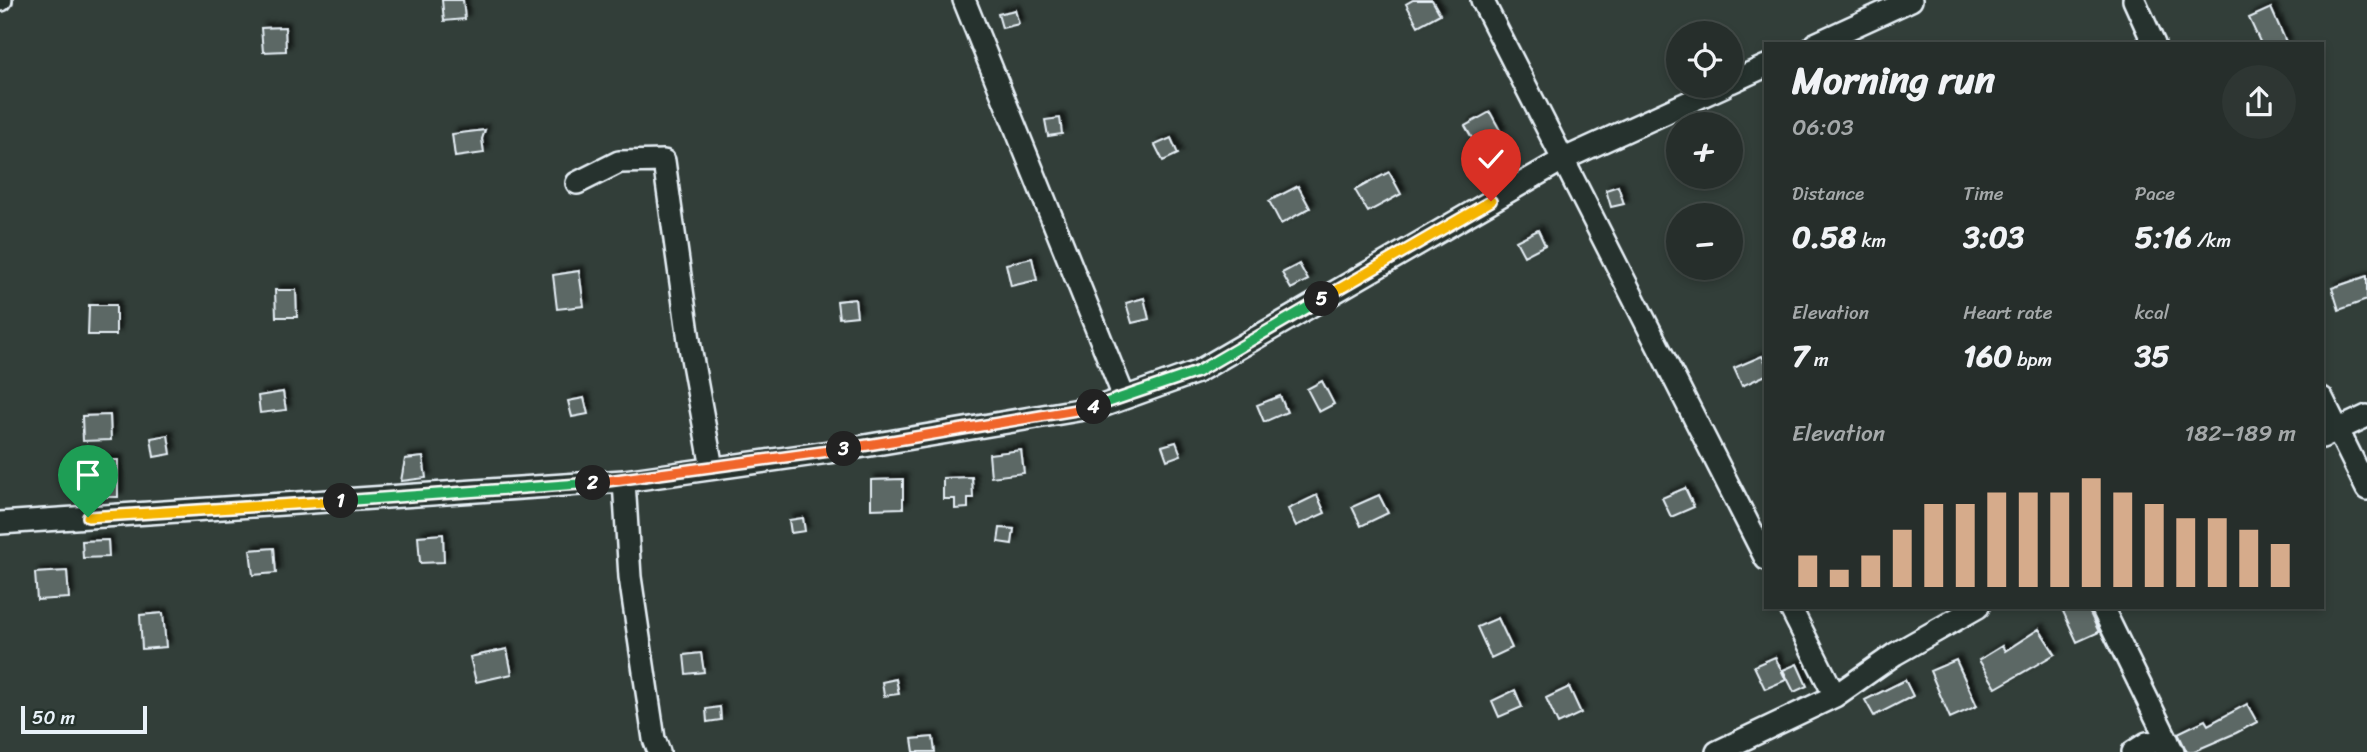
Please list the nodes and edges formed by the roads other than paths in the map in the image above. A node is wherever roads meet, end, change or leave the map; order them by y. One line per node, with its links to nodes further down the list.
1 (964, 0): 13 (street)
2 (1482, 0): 11 (street)
3 (1911, 0): 5 (street)
4 (2134, 0): 7 (street)
5 (1858, 35): 6 (street)
6 (1825, 42)
7 (2153, 42)
8 (1764, 67): 9 (street)
9 (1743, 77)
10 (1698, 98): 11 (street)
11 (1564, 159): 13 (street); 21 (street)
12 (577, 183): 17 (street)
13 (1124, 397): 17 (street)
14 (2324, 407): 16 (street)
15 (2367, 416): 16 (street)
16 (2330, 434): 19 (street)
17 (712, 468): 18 (street)
18 (624, 481): 20 (street); 27 (street)
19 (2367, 489)
20 (0, 523)
21 (1764, 555)
22 (1791, 609): 25 (street)
23 (1974, 609): 25 (street)
24 (2103, 609): 26 (street)
25 (1835, 696): 28 (street)
26 (2171, 746): 29 (street)
27 (659, 752)
28 (1717, 752)
29 (2133, 752)

